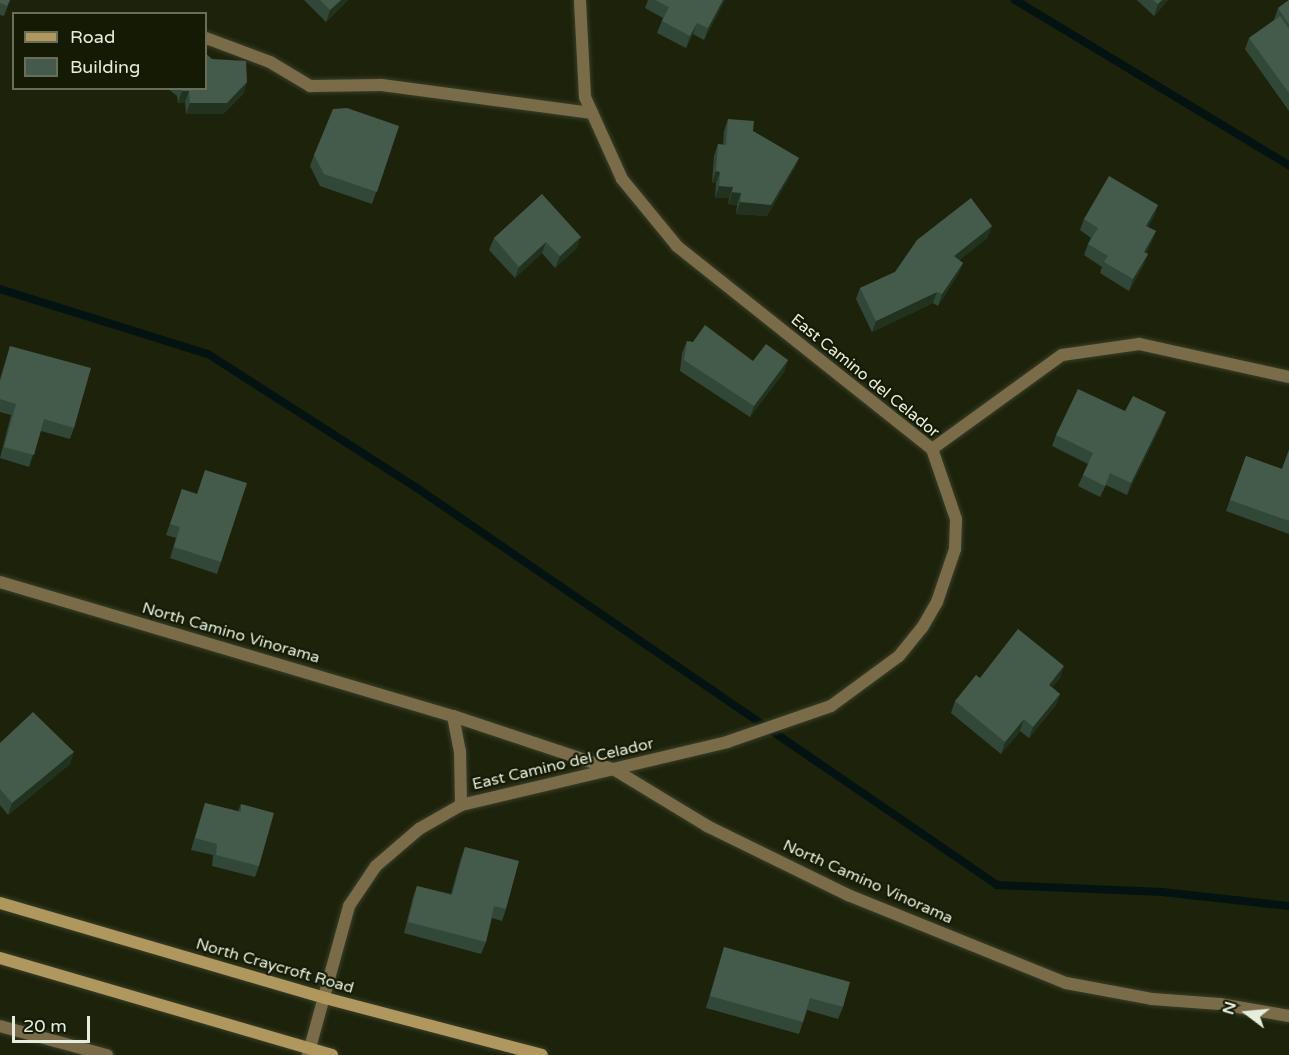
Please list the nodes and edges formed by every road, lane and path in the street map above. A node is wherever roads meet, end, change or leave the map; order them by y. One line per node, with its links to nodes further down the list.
1 (580, 0): 3 (street, East Camino del Celador)
2 (207, 38): 3 (street)
3 (592, 113): 5 (street, East Camino del Celador)
4 (1289, 377): 5 (street)
5 (932, 449): 8 (street, East Camino del Celador)
6 (0, 582): 7 (street, North Camino Vinorama)
7 (453, 716): 8 (street, North Camino Vinorama); 9 (street)
8 (615, 770): 9 (street, East Camino del Celador); 13 (street, North Camino Vinorama)
9 (461, 804): 12 (street, East Camino del Celador)
10 (0, 903): 12 (main road, North Craycroft Road)
11 (0, 958): 15 (main road)
12 (325, 998): 15 (street, East Camino del Celador); 18 (main road, North Craycroft Road)
13 (1289, 1016)
14 (0, 1026): 16 (street)
15 (309, 1052): 17 (main road)
16 (107, 1055)
17 (332, 1055)
18 (542, 1055)

